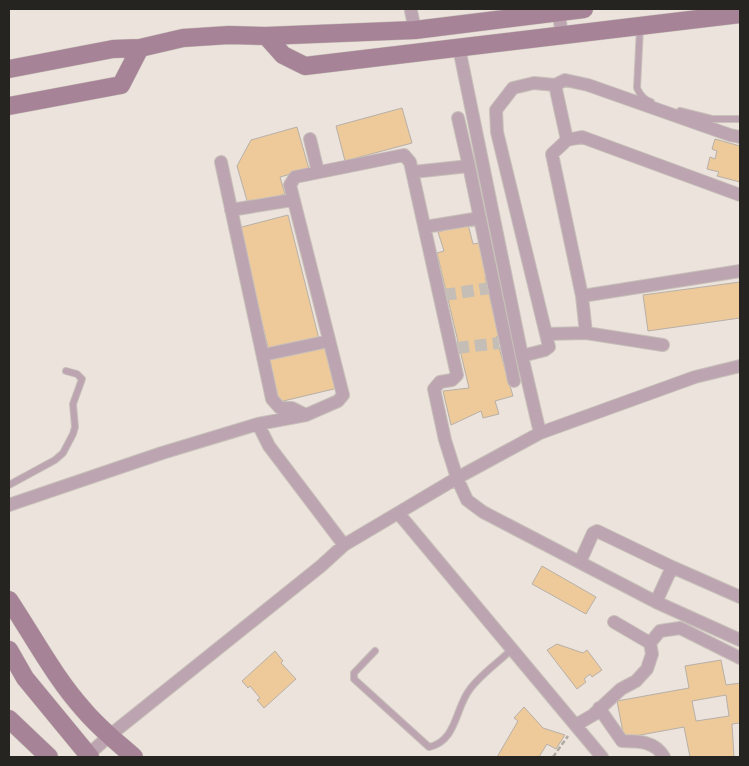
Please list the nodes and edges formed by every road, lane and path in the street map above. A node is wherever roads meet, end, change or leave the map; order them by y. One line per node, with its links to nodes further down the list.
1 (584, 9): 2 (street)
2 (558, 10): 6 (street); 7 (street)
3 (411, 11): 6 (street)
4 (740, 14): 5 (street)
5 (640, 26): 7 (street); 15 (lane)
6 (415, 30): 8 (street)
7 (562, 35): 10 (street)
8 (266, 36): 9 (street); 10 (street)
9 (140, 48): 11 (street); 13 (street)
10 (459, 48): 35 (street)
11 (9, 69)
12 (555, 85): 16 (street); 18 (street); 31 (street)
13 (9, 106)
14 (458, 118): 20 (street)
15 (740, 119)
16 (740, 136)
17 (310, 139): 21 (street)
18 (567, 140): 23 (street); 29 (street)
19 (221, 162): 25 (street)
20 (469, 166): 22 (street); 26 (street)
21 (318, 172): 22 (street); 24 (street)
22 (413, 172): 27 (street)
23 (740, 194)
24 (292, 200): 25 (street); 32 (street)
25 (231, 210): 34 (street)
26 (480, 218): 27 (street); 38 (street)
27 (425, 227): 42 (street)
28 (740, 271): 29 (street)
29 (582, 296): 30 (street)
30 (586, 333): 31 (street); 33 (street)
31 (546, 334): 35 (street)
32 (329, 341): 34 (street); 39 (street)
33 (663, 345)
34 (263, 355): 39 (street)
35 (522, 356): 41 (street)
36 (740, 366): 41 (street)
37 (66, 371): 43 (lane)
38 (514, 381)
39 (306, 415): 40 (street)
40 (258, 424): 44 (street); 46 (street)
41 (540, 433): 42 (street)
42 (457, 478): 45 (street); 47 (street)
43 (9, 485)
44 (9, 505)
45 (399, 514): 46 (street); 55 (street)
46 (344, 545): 62 (street)
47 (580, 562): 48 (street); 51 (street)
48 (672, 568): 49 (street); 51 (street)
49 (740, 597)
50 (9, 600): 62 (street)
51 (656, 602): 53 (street)
52 (614, 622): 54 (street)
53 (740, 640)
54 (650, 643): 58 (street); 59 (street)
55 (512, 649): 57 (lane); 61 (street)
56 (9, 650): 63 (street)
57 (375, 651)
58 (740, 658)
59 (599, 708): 61 (street); 68 (street)
60 (9, 718): 64 (street)
61 (576, 725): 66 (path); 67 (street)
62 (109, 736): 63 (street); 65 (street)
63 (89, 756)
64 (48, 757)
65 (134, 757)
66 (553, 757)
67 (602, 757)
68 (664, 757)

